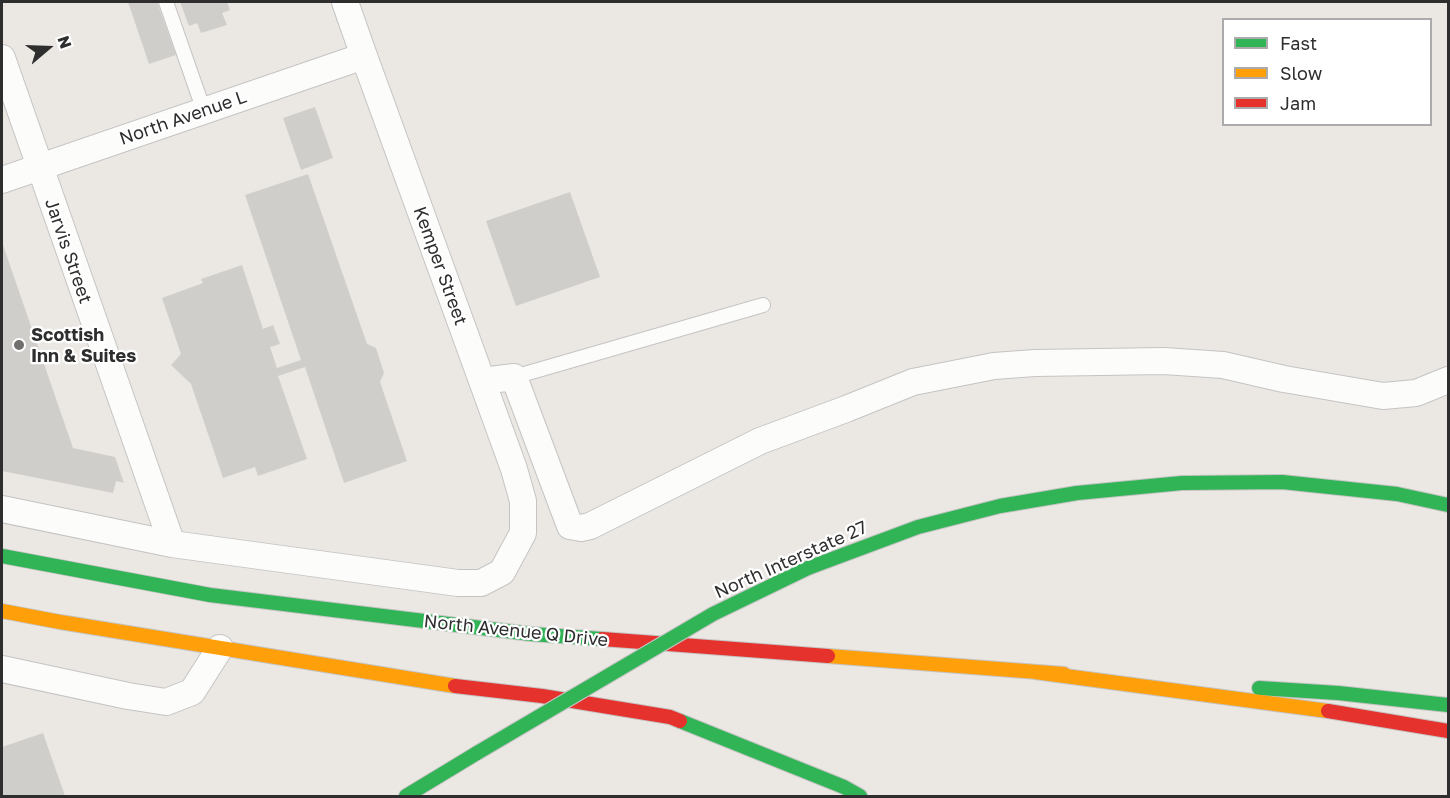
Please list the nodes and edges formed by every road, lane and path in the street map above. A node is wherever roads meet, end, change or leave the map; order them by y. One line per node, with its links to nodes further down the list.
1 (166, 2): 5 (lane)
2 (345, 2): 3 (street, Kemper Street)
3 (364, 56): 5 (street, North Avenue L); 11 (street, Kemper Street)
4 (2, 58): 6 (street, Jarvis Street)
5 (204, 111): 6 (street, North Avenue L)
6 (39, 168): 7 (street, North Avenue L); 14 (street, Jarvis Street)
7 (2, 180)
8 (763, 305): 9 (lane)
9 (514, 377): 10 (street); 11 (street)
10 (1449, 380)
11 (482, 381): 14 (street, Kemper Street)
12 (1449, 505): 22 (main road, North Interstate 27, bridge)
13 (2, 509): 14 (street)
14 (172, 544)
15 (2, 556): 19 (main road, North Avenue Q Drive)
16 (2, 611): 17 (main road)
17 (220, 648): 18 (street); 23 (main road)
18 (2, 669)
19 (1035, 672): 20 (main road); 21 (main road)
20 (1449, 705)
21 (1449, 731)
22 (406, 796)
23 (860, 796)

